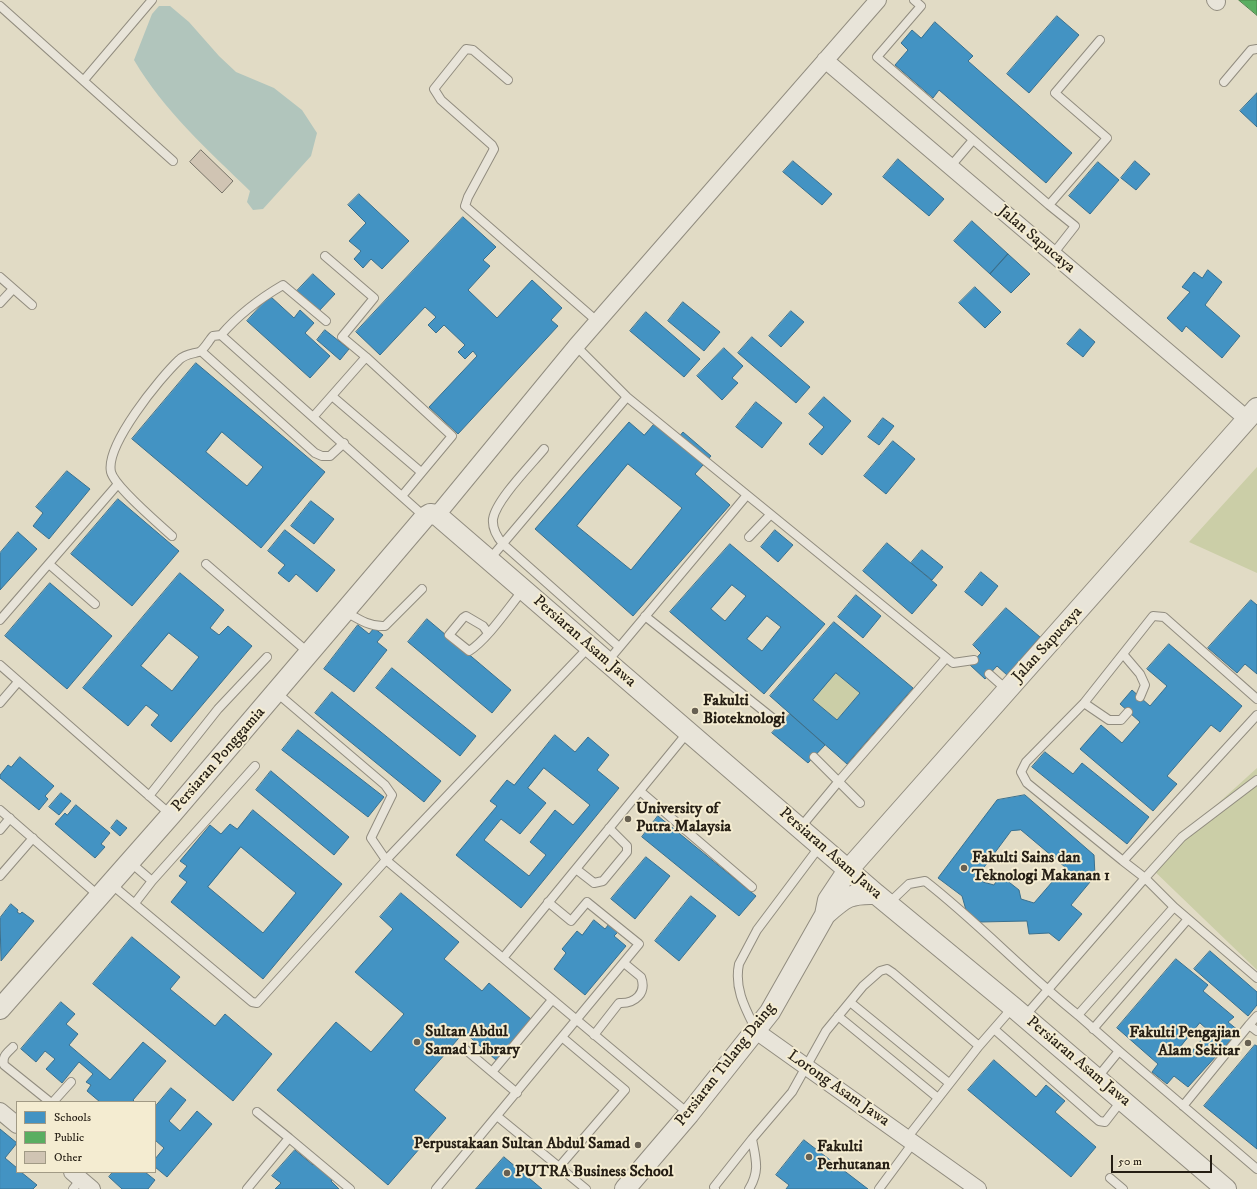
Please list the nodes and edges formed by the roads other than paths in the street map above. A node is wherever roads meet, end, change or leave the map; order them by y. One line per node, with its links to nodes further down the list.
1 (152, 0): 8 (lane)
2 (878, 0): 7 (street)
3 (914, 0): 11 (lane)
4 (0, 6): 8 (lane)
5 (1100, 40): 14 (lane)
6 (1257, 49): 10 (lane)
7 (825, 60): 13 (street, Jalan Sapucaya); 22 (street)
8 (84, 80): 12 (lane)
9 (508, 80): 22 (lane)
10 (1224, 82)
11 (973, 140): 13 (lane); 14 (lane)
12 (173, 160)
13 (950, 167): 15 (street, Jalan Sapucaya)
14 (1049, 205): 15 (lane)
15 (1053, 254): 30 (street, Jalan Sapucaya)
16 (325, 256): 26 (lane)
17 (0, 277): 18 (lane)
18 (13, 289): 19 (lane); 20 (lane)
19 (0, 303)
20 (32, 305)
21 (326, 321): 23 (lane)
22 (598, 322): 24 (street)
23 (221, 335): 25 (lane); 29 (lane)
24 (576, 346): 28 (lane); 38 (street)
25 (201, 351): 31 (lane); 34 (lane)
26 (366, 357): 27 (lane); 33 (lane)
27 (332, 396): 29 (lane); 33 (lane)
28 (627, 397): 35 (lane); 41 (lane)
29 (314, 416): 31 (lane)
30 (1252, 417): 62 (street, Jalan Sapucaya)
31 (344, 443): 36 (lane)
32 (544, 449): 41 (lane)
33 (421, 472): 36 (lane)
34 (118, 484): 39 (lane); 43 (lane)
35 (747, 495): 37 (lane); 49 (lane)
36 (402, 496): 38 (lane)
37 (770, 515): 40 (lane); 57 (lane)
38 (431, 516): 42 (street, Persiaran Asam Jawa); 48 (street, Persiaran Ponggamia)
39 (172, 536)
40 (750, 537)
41 (503, 544): 42 (lane); 54 (lane)
42 (489, 560): 46 (street, Persiaran Asam Jawa)
43 (49, 564): 47 (lane); 50 (lane)
44 (206, 564): 53 (lane)
45 (422, 589): 48 (lane)
46 (523, 589): 51 (lane); 52 (street, Persiaran Asam Jawa)
47 (95, 604)
48 (346, 612): 53 (street, Persiaran Ponggamia)
49 (646, 616): 54 (lane); 70 (lane)
50 (0, 620)
51 (488, 633): 51 (lane)
52 (589, 646): 54 (street, Persiaran Asam Jawa); 87 (lane)
53 (310, 654): 63 (street, Persiaran Ponggamia)
54 (613, 654): 71 (street, Persiaran Asam Jawa)
55 (1123, 654): 64 (lane); 65 (lane); 67 (lane)
56 (267, 657): 77 (lane)
57 (946, 658): 58 (lane); 74 (lane)
58 (974, 660)
59 (0, 665): 61 (lane)
60 (989, 674): 62 (lane)
61 (18, 682): 66 (lane); 77 (lane)
62 (1008, 691): 91 (street, Jalan Sapucaya)
63 (277, 693): 80 (street, Persiaran Ponggamia); 87 (lane)
64 (1140, 697)
65 (1257, 699)
66 (0, 703)
67 (1084, 703): 68 (lane); 88 (lane)
68 (1128, 712)
69 (1257, 715): 88 (lane)
70 (780, 724)
71 (688, 732): 76 (lane); 83 (street, Persiaran Asam Jawa)
72 (814, 757): 74 (lane)
73 (255, 766): 94 (lane)
74 (839, 780): 78 (lane); 83 (lane)
75 (1257, 780): 93 (lane)
76 (640, 791): 82 (lane); 95 (lane)
77 (149, 796): 80 (lane)
78 (860, 803)
79 (0, 810): 81 (lane)
80 (171, 815): 89 (street, Persiaran Ponggamia)
81 (10, 818): 84 (lane); 85 (lane)
82 (609, 828): 90 (lane); 90 (lane)
83 (800, 828): 86 (street, Persiaran Asam Jawa)
84 (0, 830)
85 (33, 838): 92 (lane); 96 (lane)
86 (820, 846): 91 (street, Persiaran Asam Jawa); 118 (lane)
87 (386, 860): 99 (lane); 103 (lane)
88 (1123, 861): 93 (lane)
89 (129, 862): 94 (lane); 96 (street, Persiaran Ponggamia)
90 (576, 869): 98 (lane)
91 (848, 870): 97 (street, Persiaran Asam Jawa); 101 (street, Persiaran Tulang Daing)
92 (0, 876)
93 (1145, 878): 100 (lane); 106 (lane)
94 (152, 881): 99 (lane)
95 (752, 887)
96 (105, 890): 99 (lane); 109 (street, Persiaran Ponggamia)
97 (882, 899): 101 (street); 106 (lane); 110 (street, Persiaran Asam Jawa)
98 (548, 902): 103 (lane); 104 (lane)
99 (135, 904)
100 (1174, 908): 102 (lane); 111 (lane)
101 (825, 915): 118 (street, Persiaran Tulang Daing)
102 (1188, 919): 105 (lane); 117 (lane)
103 (503, 958): 107 (lane)
104 (624, 962): 114 (lane); 120 (lane)
105 (1257, 978)
106 (1046, 990): 110 (lane); 111 (lane)
107 (552, 1000): 114 (lane); 128 (lane)
108 (850, 1002): 112 (lane); 122 (lane); 131 (lane)
109 (0, 1010)
110 (1018, 1012): 116 (lane); 129 (street, Persiaran Asam Jawa)
111 (1078, 1015): 117 (lane)
112 (838, 1016): 126 (lane); 133 (lane)
113 (1257, 1016): 115 (lane)
114 (577, 1020): 120 (lane); 121 (lane)
115 (1249, 1024): 119 (lane); 137 (lane)
116 (994, 1029): 122 (lane); 134 (lane)
117 (1093, 1029): 125 (lane)
118 (756, 1031): 126 (street, Lorong Asam Jawa); 140 (street, Persiaran Tulang Daing)
119 (1257, 1031)
120 (594, 1035): 140 (lane)
121 (563, 1038): 132 (lane); 146 (lane)
122 (979, 1046): 131 (lane)
123 (13, 1047): 127 (lane)
124 (466, 1050): 128 (lane)
125 (1119, 1051): 129 (lane); 137 (lane)
126 (807, 1066): 144 (lane); 145 (street, Lorong Asam Jawa)
127 (2, 1067): 135 (lane)
128 (492, 1072): 132 (lane)
129 (1096, 1078): 134 (street, Persiaran Asam Jawa)
130 (70, 1082): 136 (lane)
131 (949, 1083): 133 (lane)
132 (517, 1093): 141 (lane)
133 (938, 1098): 145 (lane)
134 (1122, 1100): 149 (street, Persiaran Asam Jawa)
135 (49, 1101)
136 (54, 1101)
137 (1183, 1106): 147 (lane)
138 (0, 1111): 142 (street)
139 (258, 1112): 143 (lane)
140 (688, 1114): 154 (street, Persiaran Tulang Daing)
141 (497, 1116): 146 (lane); 152 (lane)
142 (16, 1124)
143 (289, 1138): 150 (lane); 151 (lane)
144 (752, 1140): 155 (lane); 156 (lane)
145 (910, 1140): 157 (lane); 158 (street, Lorong Asam Jawa)
146 (559, 1167): 153 (lane)
147 (1257, 1169)
148 (1110, 1178): 159 (lane)
149 (1218, 1185)
150 (247, 1189)
151 (350, 1189)
152 (436, 1189)
153 (586, 1189)
154 (624, 1189)
155 (715, 1189)
156 (749, 1189)
157 (879, 1189)
158 (978, 1189)
159 (1123, 1189)

